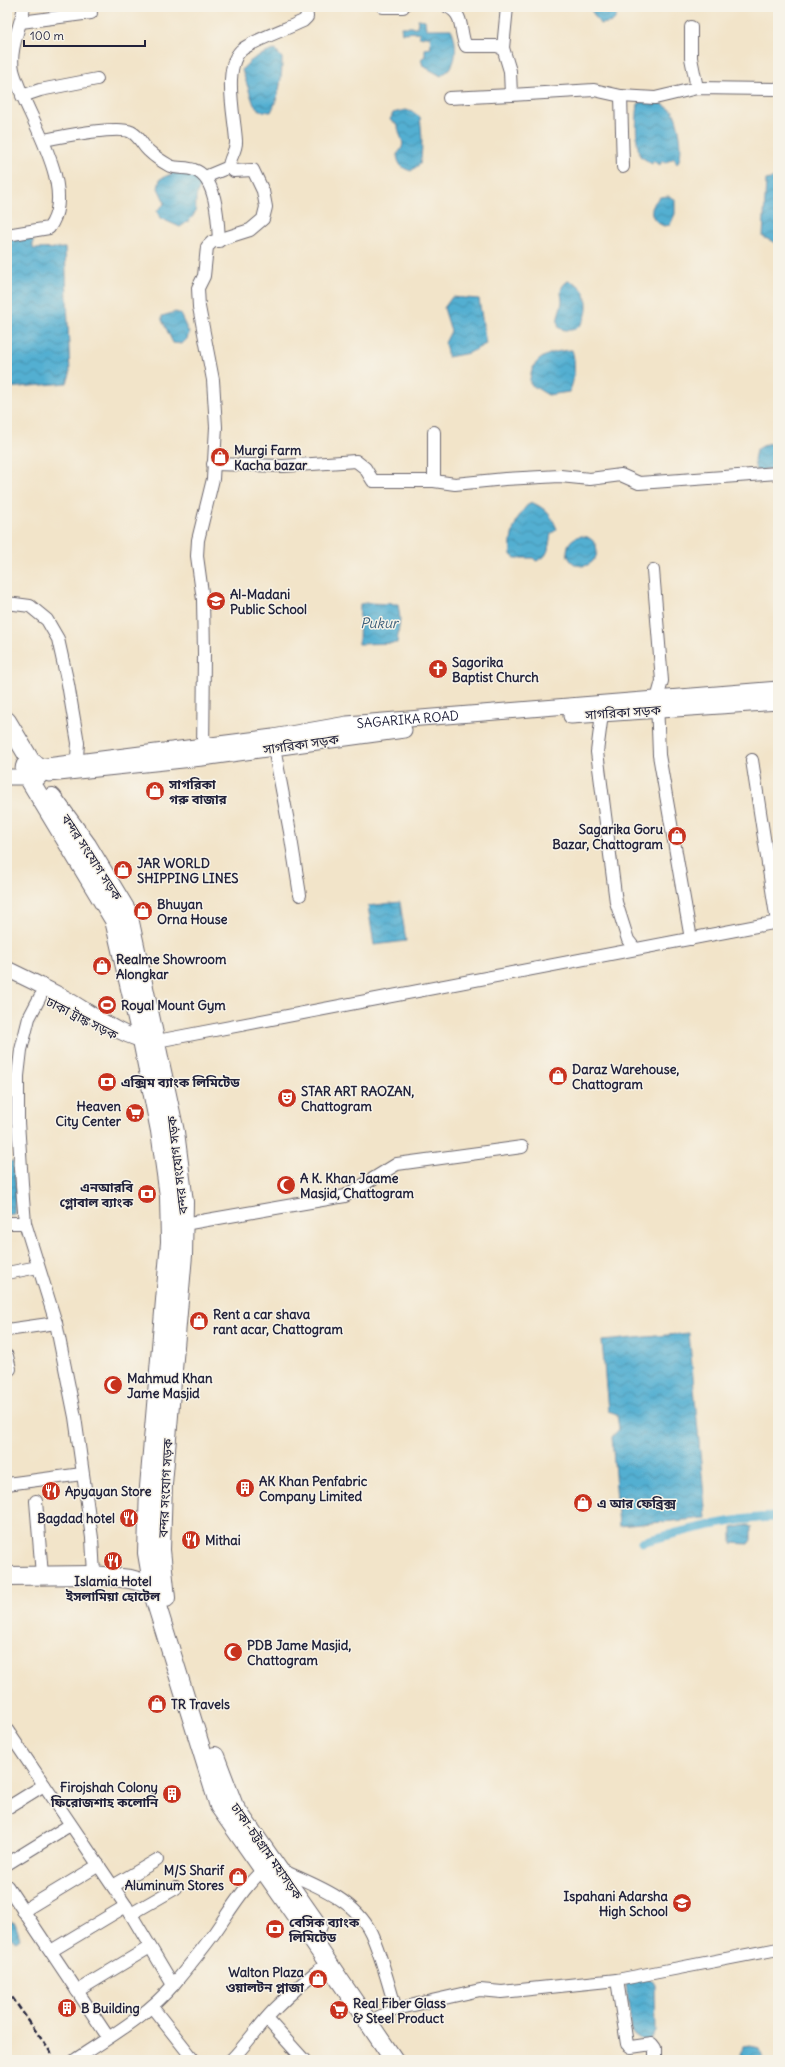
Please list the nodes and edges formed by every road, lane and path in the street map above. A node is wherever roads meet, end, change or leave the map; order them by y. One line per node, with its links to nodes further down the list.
1 (24, 7): 8 (street)
2 (306, 7): 19 (street)
3 (383, 7): 4 (street)
4 (403, 7)
5 (448, 7): 10 (street)
6 (507, 7): 10 (street)
7 (91, 13): 8 (street)
8 (21, 22): 15 (street)
9 (691, 27): 12 (street)
10 (503, 48): 14 (street)
11 (97, 79): 15 (street)
12 (697, 88): 13 (street); 16 (street)
13 (778, 89)
14 (511, 95): 16 (street); 17 (street)
15 (22, 96): 18 (street)
16 (621, 96): 20 (street)
17 (448, 98)
18 (43, 140): 21 (street); 22 (street)
19 (229, 167): 21 (street); 23 (street)
20 (622, 167)
21 (205, 176): 23 (street)
22 (7, 235)
23 (218, 241): 25 (street)
24 (434, 432): 27 (street)
25 (214, 464): 27 (street); 38 (street)
26 (778, 474): 27 (street)
27 (434, 480)
28 (652, 570): 32 (street)
29 (7, 604): 40 (street)
30 (778, 689): 32 (main road, SAGARIKA ROAD)
31 (778, 702): 32 (main road, সাগরিকা সড়ক)
32 (657, 704): 33 (main road, সাগরিকা সড়ক); 35 (main road, SAGARIKA ROAD); 45 (street)
33 (602, 714): 35 (main road, সাগরিকা সড়ক); 46 (street)
34 (7, 721): 41 (highway, বন্দর সংযোগ সড়ক)
35 (348, 731): 37 (main road, সাগরিকা সড়ক); 38 (main road, SAGARIKA ROAD)
36 (7, 736): 41 (highway, বন্দর সংযোগ সড়ক)
37 (274, 748): 38 (main road, সাগরিকা সড়ক); 43 (street)
38 (203, 752): 40 (main road, সাগরিকা সড়ক)
39 (752, 760): 44 (street)
40 (76, 767): 41 (main road, সাগরিকা সড়ক)
41 (29, 771): 42 (main road, সাগরিকা সড়ক); 50 (highway, বন্দর সংযোগ সড়ক)
42 (7, 777)
43 (300, 895)
44 (778, 922): 45 (street)
45 (691, 939): 46 (street)
46 (635, 949): 50 (street)
47 (7, 969): 50 (main road, ঢাকা ট্রাঙ্ক সড়ক)
48 (7, 980): 49 (main road, ঢাকা ট্রাঙ্ক সড়ক)
49 (40, 997): 50 (main road, ঢাকা ট্রাঙ্ক সড়ক); 53 (street)
50 (150, 1045): 54 (highway, বন্দর সংযোগ সড়ক); 67 (highway, বন্দর সংযোগ সড়ক)
51 (522, 1148): 54 (street)
52 (7, 1223): 53 (street)
53 (26, 1223): 55 (street)
54 (184, 1224): 67 (highway, বন্দর সংযোগ সড়ক)
55 (38, 1267): 56 (street); 57 (street)
56 (7, 1273)
57 (56, 1323): 58 (street); 61 (street)
58 (7, 1330)
59 (7, 1356): 60 (street)
60 (10, 1369)
61 (82, 1474): 62 (street); 65 (street)
62 (7, 1484)
63 (36, 1501): 64 (street)
64 (42, 1575): 65 (highway); 66 (highway)
65 (94, 1575): 67 (highway)
66 (7, 1576)
67 (158, 1585): 76 (highway, ঢাকা-চট্টগ্রাম মহাসড়ক)
68 (7, 1730): 69 (street)
69 (12, 1748): 70 (street)
70 (44, 1784): 71 (street); 72 (street)
71 (7, 1808)
72 (70, 1825): 74 (street); 75 (street)
73 (157, 1860): 78 (street)
74 (7, 1864)
75 (99, 1865): 78 (street); 81 (street)
76 (273, 1867): 85 (highway, ঢাকা-চট্টগ্রাম মহাসড়ক); 87 (street); 90 (street); 91 (highway, ঢাকা-চট্টগ্রাম মহাসড়ক)
77 (7, 1886): 81 (street)
78 (112, 1886): 80 (street)
79 (176, 1888): 80 (street)
80 (128, 1910): 82 (street); 84 (street)
81 (24, 1911): 84 (street)
82 (150, 1947): 87 (street); 88 (street)
83 (778, 1949): 86 (street)
84 (50, 1951): 88 (street)
85 (328, 1963): 92 (street); 98 (highway, ঢাকা-চট্টগ্রাম মহাসড়ক)
86 (617, 1980): 90 (street); 100 (street)
87 (173, 1985): 89 (street)
88 (77, 1991): 93 (street)
89 (152, 2006): 93 (street); 95 (street)
90 (396, 2009): 91 (street)
91 (378, 2017): 99 (highway, ঢাকা-চট্টগ্রাম মহাসড়ক)
92 (267, 2019): 96 (street); 97 (street)
93 (108, 2037): 94 (street)
94 (76, 2060)
95 (194, 2060)
96 (231, 2060)
97 (304, 2060)
98 (394, 2060)
99 (407, 2060)
100 (655, 2060)

